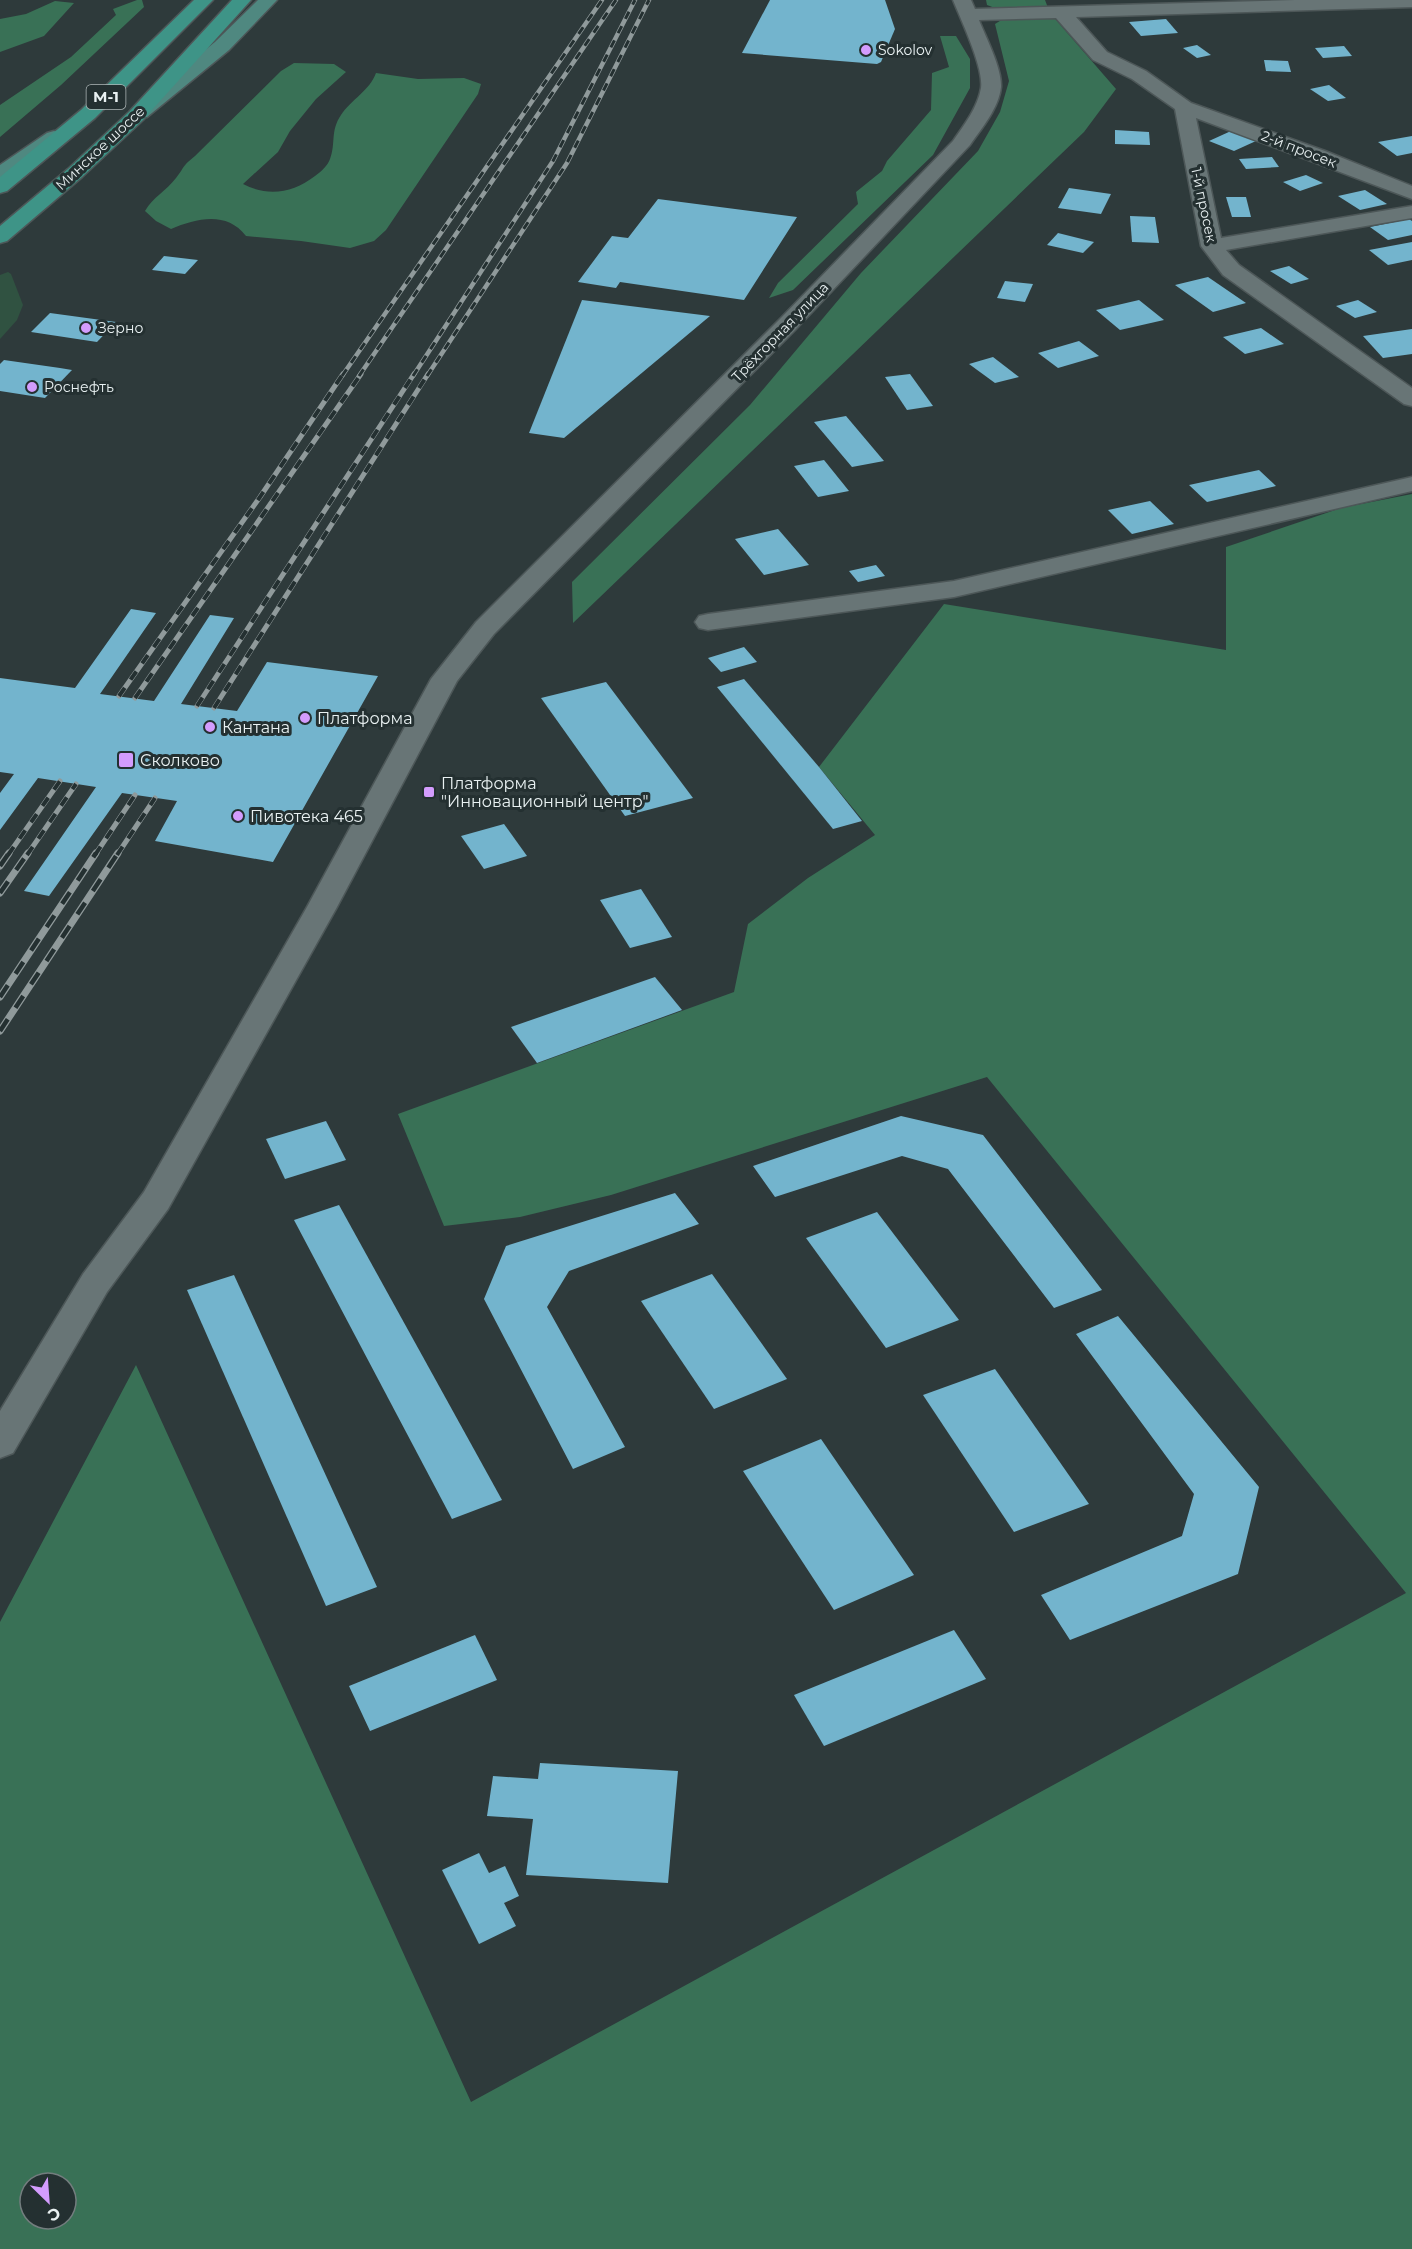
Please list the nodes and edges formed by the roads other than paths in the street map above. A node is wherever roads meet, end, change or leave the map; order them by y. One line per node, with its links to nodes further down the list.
1 (204, 0): 8 (highway, Минское шоссе / М-1)
2 (242, 0): 9 (highway, Минское шоссе / М-1)
3 (268, 0): 9 (main road)
4 (1412, 2): 6 (street)
5 (965, 7): 6 (street); 19 (street, Трёхгорная улица)
6 (1060, 11): 7 (street)
7 (1184, 107): 12 (street, 2-й просек); 15 (street, 1-й просек)
8 (88, 114): 10 (main road); 11 (highway, Минское шоссе / М-1)
9 (136, 116): 14 (highway, Минское шоссе / М-1)
10 (0, 174)
11 (0, 187)
12 (1412, 193)
13 (1412, 212): 15 (street)
14 (0, 237)
15 (1212, 246): 16 (street, 1-й просек)
16 (1412, 399)
17 (1412, 484): 18 (street)
18 (708, 622)
19 (0, 1443)

